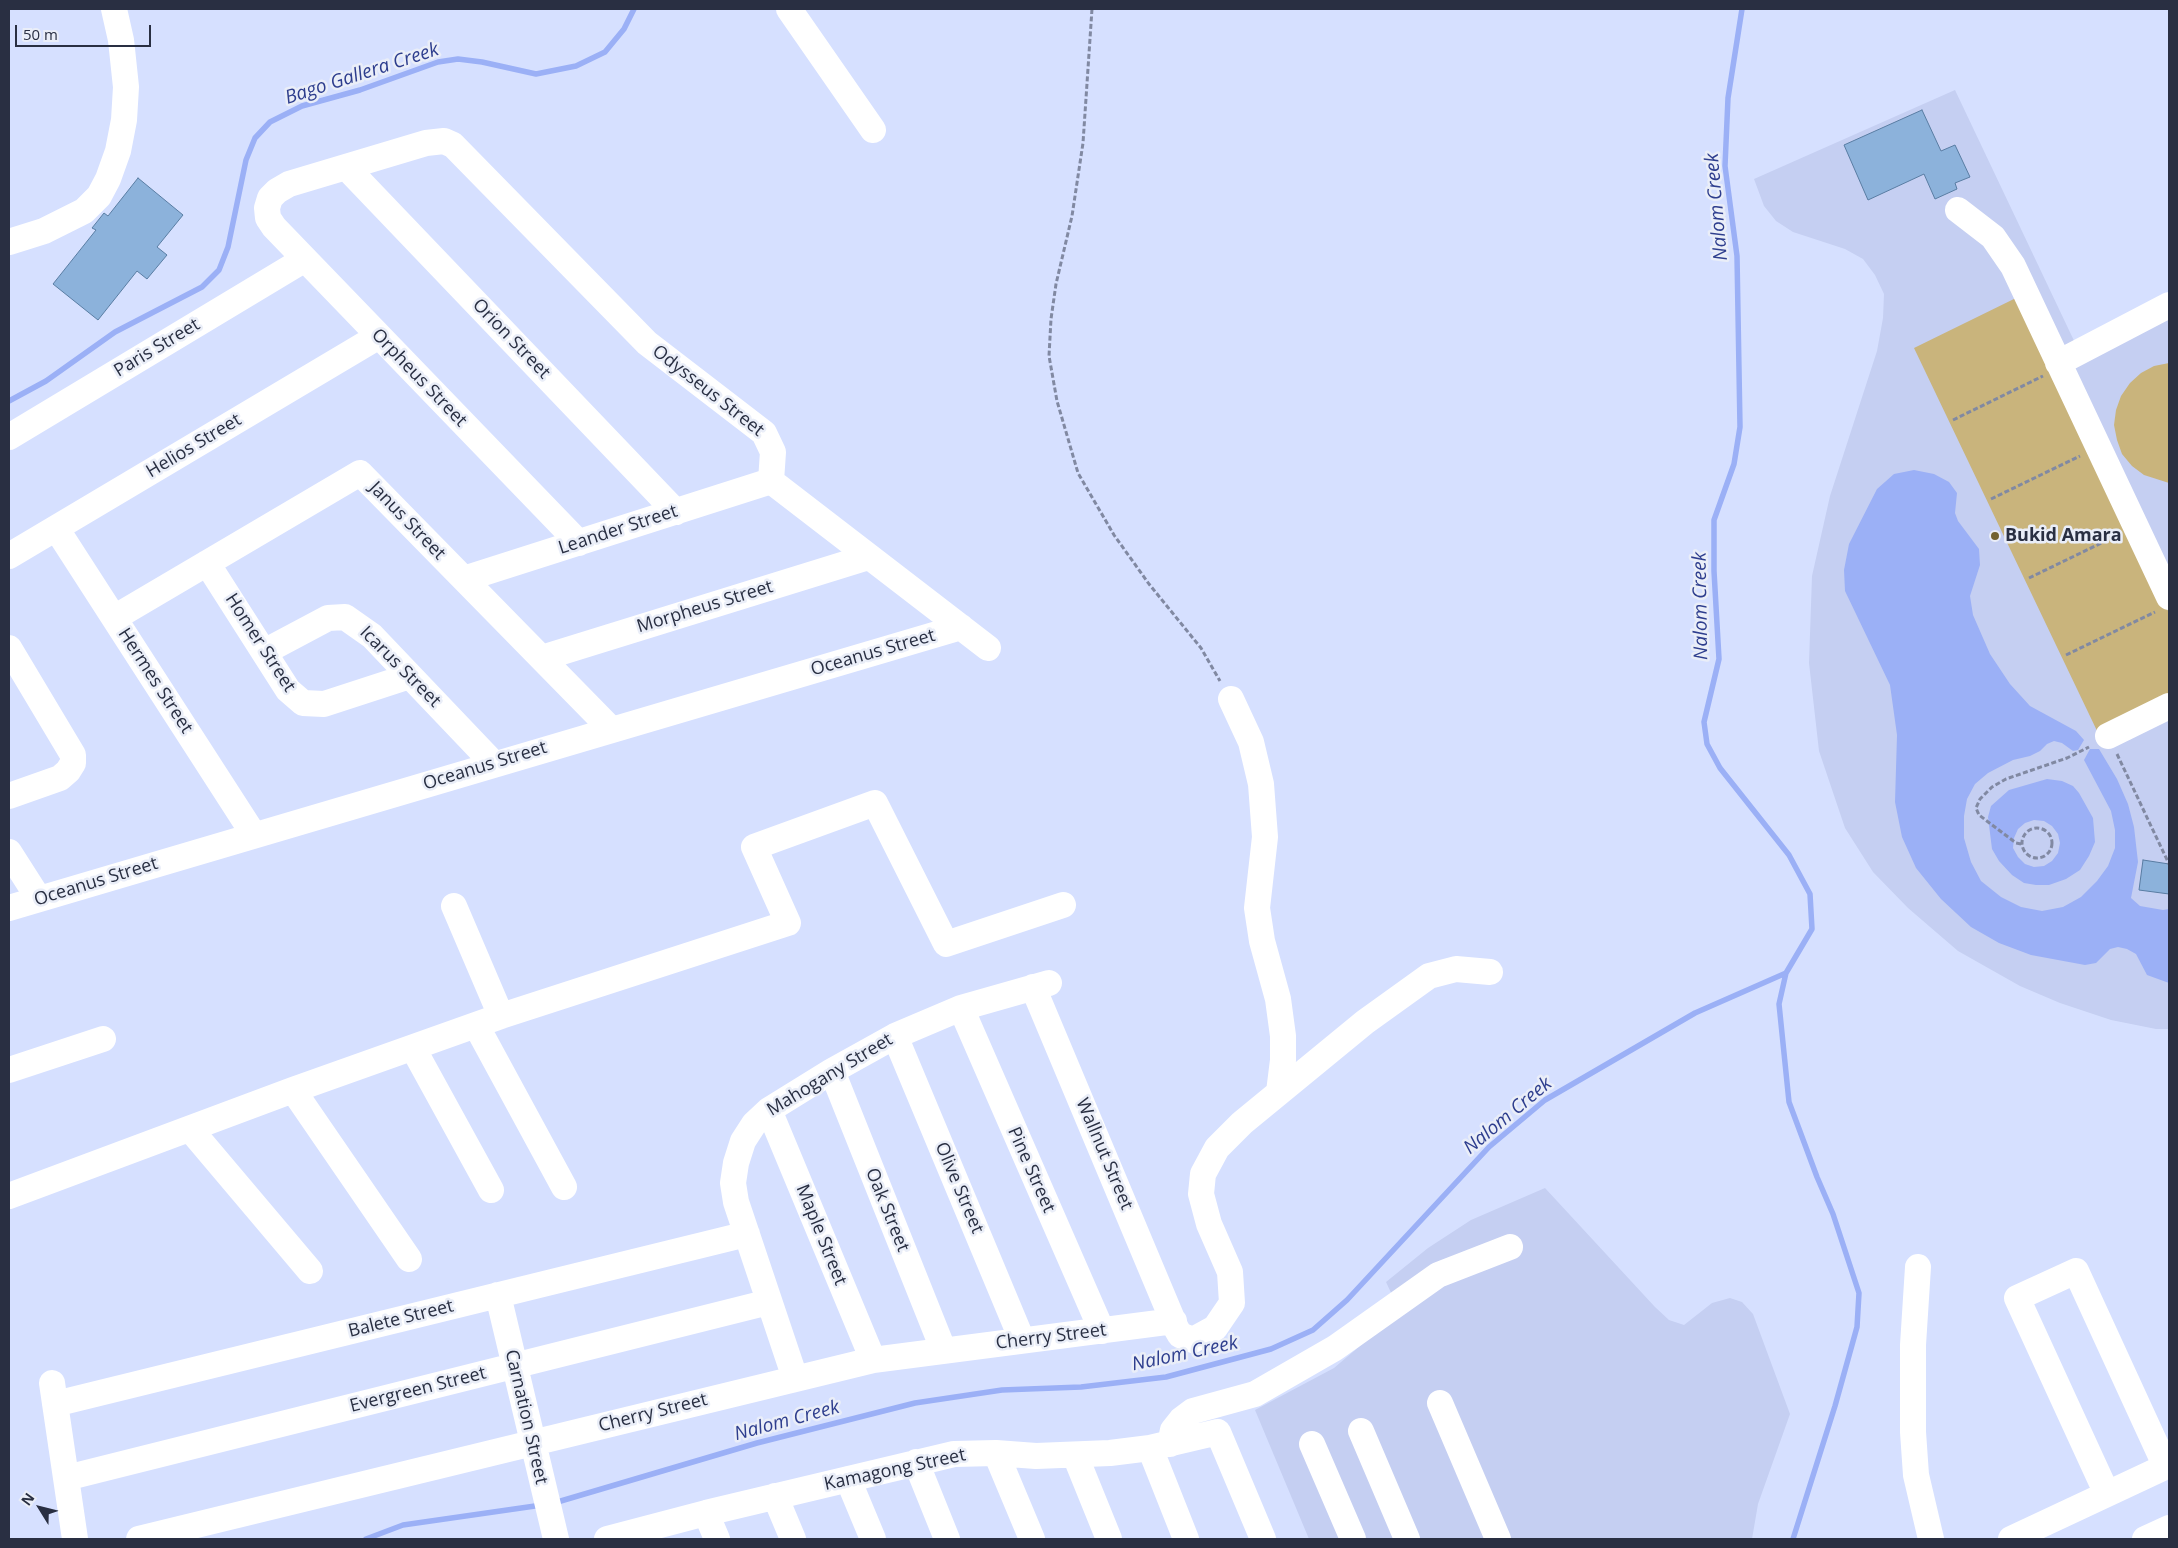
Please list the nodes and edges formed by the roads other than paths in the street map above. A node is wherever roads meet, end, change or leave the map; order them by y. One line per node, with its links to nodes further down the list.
1 (114, 9): 6 (street)
2 (789, 9): 3 (street)
3 (873, 130)
4 (346, 167): 7 (street, Orpheus Street); 12 (street, Odysseus Street); 13 (street, Orion Street)
5 (1958, 210): 10 (street)
6 (9, 242)
7 (305, 259): 9 (street, Orpheus Street); 11 (street, Paris Street)
8 (2169, 305): 10 (street)
9 (379, 336): 14 (street, Helios Street); 15 (street, Orpheus Street)
10 (2059, 365): 20 (street)
11 (9, 437)
12 (771, 481): 13 (street, Leander Street); 17 (street)
13 (676, 512): 15 (street, Leander Street)
14 (56, 528): 16 (street, Helios Street); 21 (street, Hermes Street)
15 (579, 543): 19 (street, Leander Street)
16 (9, 556)
17 (868, 556): 22 (street); 26 (street, Morpheus Street)
18 (207, 563): 19 (street, Janus Street); 21 (street, Janus Street); 25 (street, Homer Street)
19 (464, 580): 26 (street, Janus Street)
20 (2165, 603)
21 (114, 618): 34 (street, Hermes Street)
22 (961, 627): 24 (street); 30 (street, Oceanus Street)
23 (9, 648): 33 (street)
24 (988, 648)
25 (264, 652): 27 (street, Homer Street); 27 (street, Icarus Street)
26 (542, 658): 30 (street, Janus Street)
27 (410, 676): 32 (street, Icarus Street)
28 (1231, 699): 51 (street)
29 (2169, 706): 31 (street)
30 (611, 729): 32 (street, Oceanus Street)
31 (2108, 736)
32 (494, 764): 34 (street, Oceanus Street)
33 (9, 796)
34 (254, 835): 36 (street, Oceanus Street)
35 (9, 852): 36 (street)
36 (40, 899): 39 (street, Oceanus Street)
37 (1063, 905): 43 (street)
38 (454, 906): 43 (street)
39 (9, 908)
40 (1490, 972): 51 (street, Wallnut Street)
41 (1041, 985): 42 (street, Mahogany Street); 64 (street, Wallnut Street)
42 (961, 1008): 45 (street, Mahogany Street); 65 (street, Pine Street)
43 (501, 1016): 44 (street)
44 (476, 1025): 47 (street); 54 (street)
45 (895, 1036): 49 (street, Mahogany Street); 66 (street, Olive Street)
46 (103, 1039): 48 (street)
47 (413, 1048): 50 (street); 55 (street)
48 (9, 1070)
49 (832, 1070): 52 (street, Mahogany Street); 67 (street, Oak Street)
50 (293, 1090): 53 (street); 59 (street)
51 (1279, 1092): 64 (street, Wallnut Street)
52 (769, 1110): 57 (street, Mahogany Street); 68 (street, Maple Street)
53 (190, 1129): 56 (street); 61 (street)
54 (564, 1187)
55 (491, 1190)
56 (9, 1196)
57 (747, 1234): 62 (street, Balete Street); 63 (street, Mahogany Street)
58 (1510, 1247): 75 (street)
59 (409, 1259)
60 (1918, 1267): 102 (street)
61 (310, 1270)
62 (498, 1295): 69 (street, Carnation Street); 80 (street, Balete Street)
63 (769, 1302): 69 (street, Evergreen Street); 70 (street, Mahogany Street)
64 (1174, 1321): 65 (street, Cherry Street)
65 (1102, 1331): 66 (street, Cherry Street)
66 (1022, 1340): 67 (street, Cherry Street)
67 (943, 1349): 68 (street, Cherry Street)
68 (873, 1360): 70 (street, Cherry Street)
69 (514, 1366): 73 (street, Carnation Street); 80 (street, Evergreen Street)
70 (795, 1378): 73 (street, Cherry Street)
71 (1440, 1403): 101 (street)
72 (1361, 1431): 100 (street)
73 (532, 1443): 85 (street, Carnation Street); 89 (street, Cherry Street)
74 (1312, 1444): 99 (street)
75 (1160, 1446): 77 (street, Kamagong Street); 97 (street); 98 (street, Kamagong Street)
76 (996, 1453): 77 (street, Kamagong Street); 78 (street, Kamagong Street); 95 (street)
77 (1075, 1455): 96 (street)
78 (916, 1462): 81 (street, Kamagong Street); 94 (street)
79 (2168, 1466): 82 (street); 82 (street)
80 (66, 1478): 88 (street)
81 (848, 1479): 83 (street, Kamagong Street); 93 (street)
82 (2107, 1494): 103 (street)
83 (775, 1496): 84 (street, Kamagong Street); 92 (street)
84 (706, 1513): 87 (street, Kamagong Street); 91 (street)
85 (550, 1515)
86 (2169, 1528): 104 (street)
87 (637, 1535): 90 (street, Kamagong Street)
88 (75, 1539)
89 (140, 1539)
90 (607, 1539)
91 (717, 1539)
92 (793, 1539)
93 (872, 1539)
94 (947, 1539)
95 (1032, 1539)
96 (1109, 1539)
97 (1186, 1539)
98 (1263, 1539)
99 (1353, 1539)
100 (1407, 1539)
101 (1498, 1539)
102 (1931, 1539)
103 (2011, 1539)
104 (2145, 1539)

